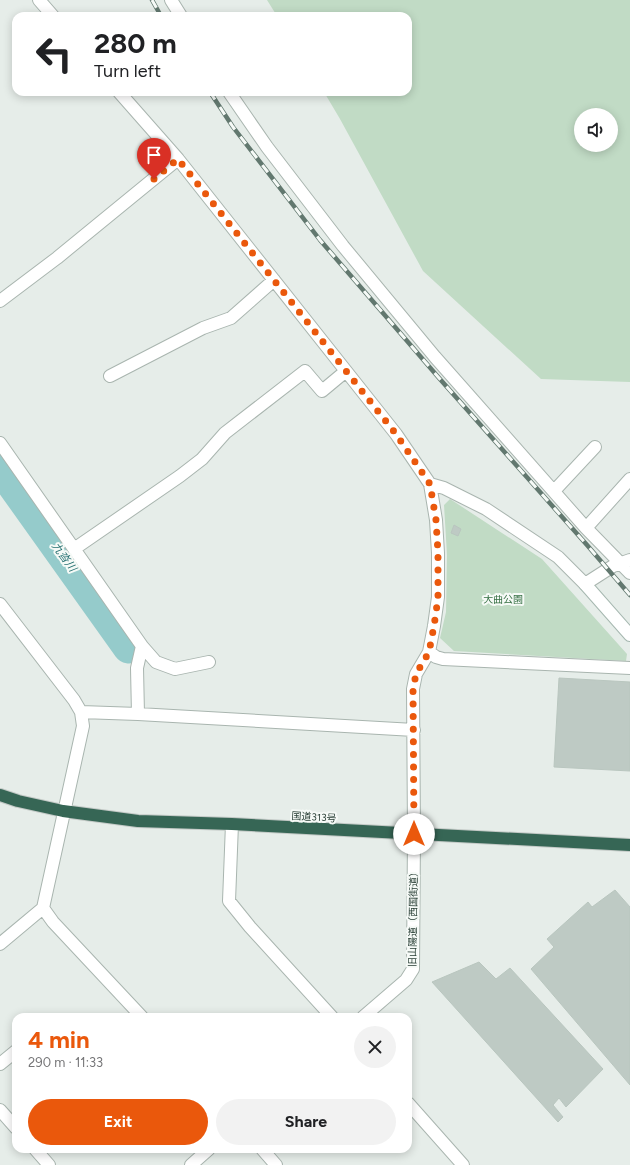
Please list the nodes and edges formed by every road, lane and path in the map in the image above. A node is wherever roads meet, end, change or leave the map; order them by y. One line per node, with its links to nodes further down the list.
1 (39, 0): 3 (street)
2 (171, 0): 4 (street)
3 (50, 12)
4 (178, 12)
5 (123, 96): 7 (street, 旧山陽道（西国街道）)
6 (232, 96): 16 (street)
7 (178, 159): 8 (street, 旧山陽道（西国街道）); 9 (street)
8 (274, 280): 10 (street, 旧山陽道（西国街道）); 11 (street)
9 (0, 301)
10 (346, 371): 15 (street, 旧山陽道（西国街道）); 18 (street)
11 (110, 376)
12 (0, 443): 18 (street)
13 (595, 447): 16 (street)
14 (630, 479): 17 (street)
15 (430, 484): 21 (street); 25 (street, 旧山陽道（西国街道）)
16 (554, 491): 17 (street)
17 (586, 528): 19 (street)
18 (74, 549): 24 (street)
19 (625, 561): 20 (street); 21 (street)
20 (630, 573)
21 (585, 584): 23 (street)
22 (0, 604): 28 (street)
23 (630, 635)
24 (142, 646): 26 (street); 29 (street)
25 (429, 652): 27 (street); 30 (street, 旧山陽道（西国街道）)
26 (209, 662)
27 (630, 668)
28 (81, 712): 29 (street); 32 (street)
29 (138, 714): 30 (street)
30 (414, 730): 34 (street, 旧山陽道（西国街道）)
31 (0, 795): 32 (highway, 国道313号)
32 (63, 810): 33 (highway, 国道313号); 36 (street)
33 (232, 824): 34 (highway, 国道313号); 39 (street)
34 (414, 834): 35 (highway, 国道313号); 40 (street, 旧山陽道（西国街道）)
35 (630, 846)
36 (43, 908): 37 (street); 38 (street)
37 (0, 944)
38 (138, 1013)
39 (328, 1013)
40 (368, 1013)
41 (12, 1054): 42 (street)
42 (0, 1064)
43 (412, 1108): 52 (street)
44 (0, 1110): 45 (street)
45 (12, 1124)
46 (38, 1153): 49 (street)
47 (204, 1153): 50 (street)
48 (266, 1153): 51 (street)
49 (49, 1165)
50 (191, 1165)
51 (276, 1165)
52 (463, 1165)

